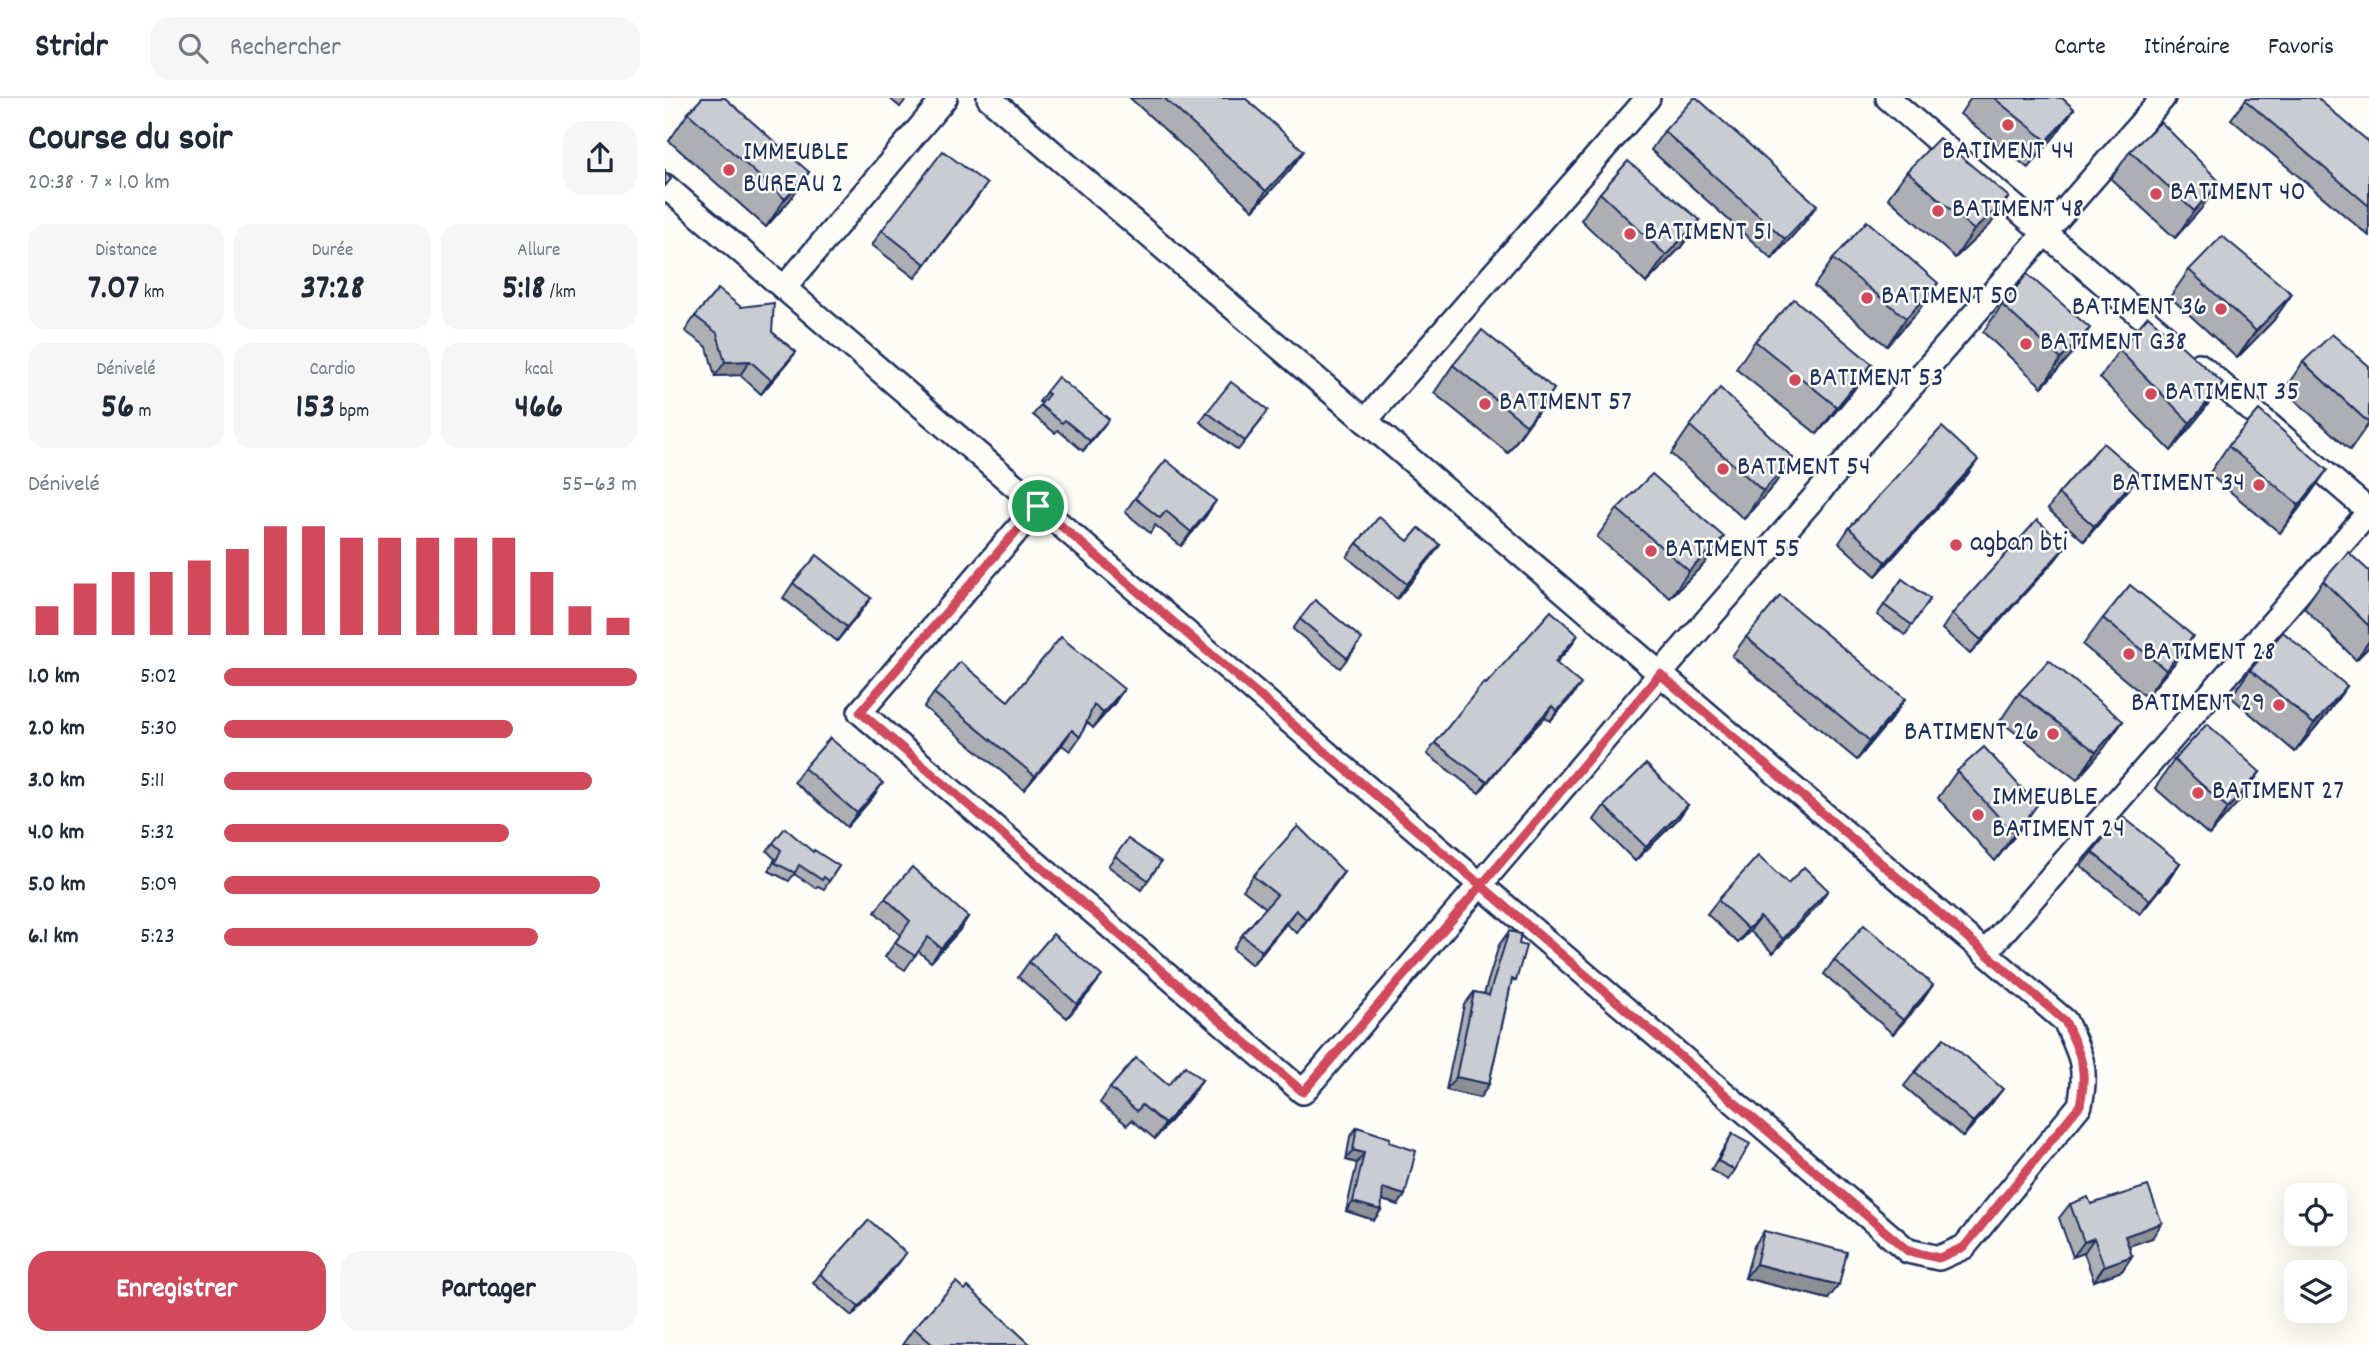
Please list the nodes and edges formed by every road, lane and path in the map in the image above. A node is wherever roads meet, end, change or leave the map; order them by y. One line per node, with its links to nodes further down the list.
1 (945, 98): 8 (lane)
2 (989, 98): 9 (lane)
3 (1648, 98): 9 (lane)
4 (1888, 98): 7 (lane)
5 (2163, 98): 7 (lane)
6 (665, 186): 8 (lane)
7 (2045, 232): 11 (lane); 12 (lane)
8 (784, 288): 10 (lane)
9 (1365, 421): 12 (lane)
10 (1038, 506): 13 (lane); 13 (lane)
11 (2369, 511): 14 (lane)
12 (1660, 674): 13 (lane); 14 (lane)
13 (1481, 886): 14 (lane)
14 (1985, 953)

